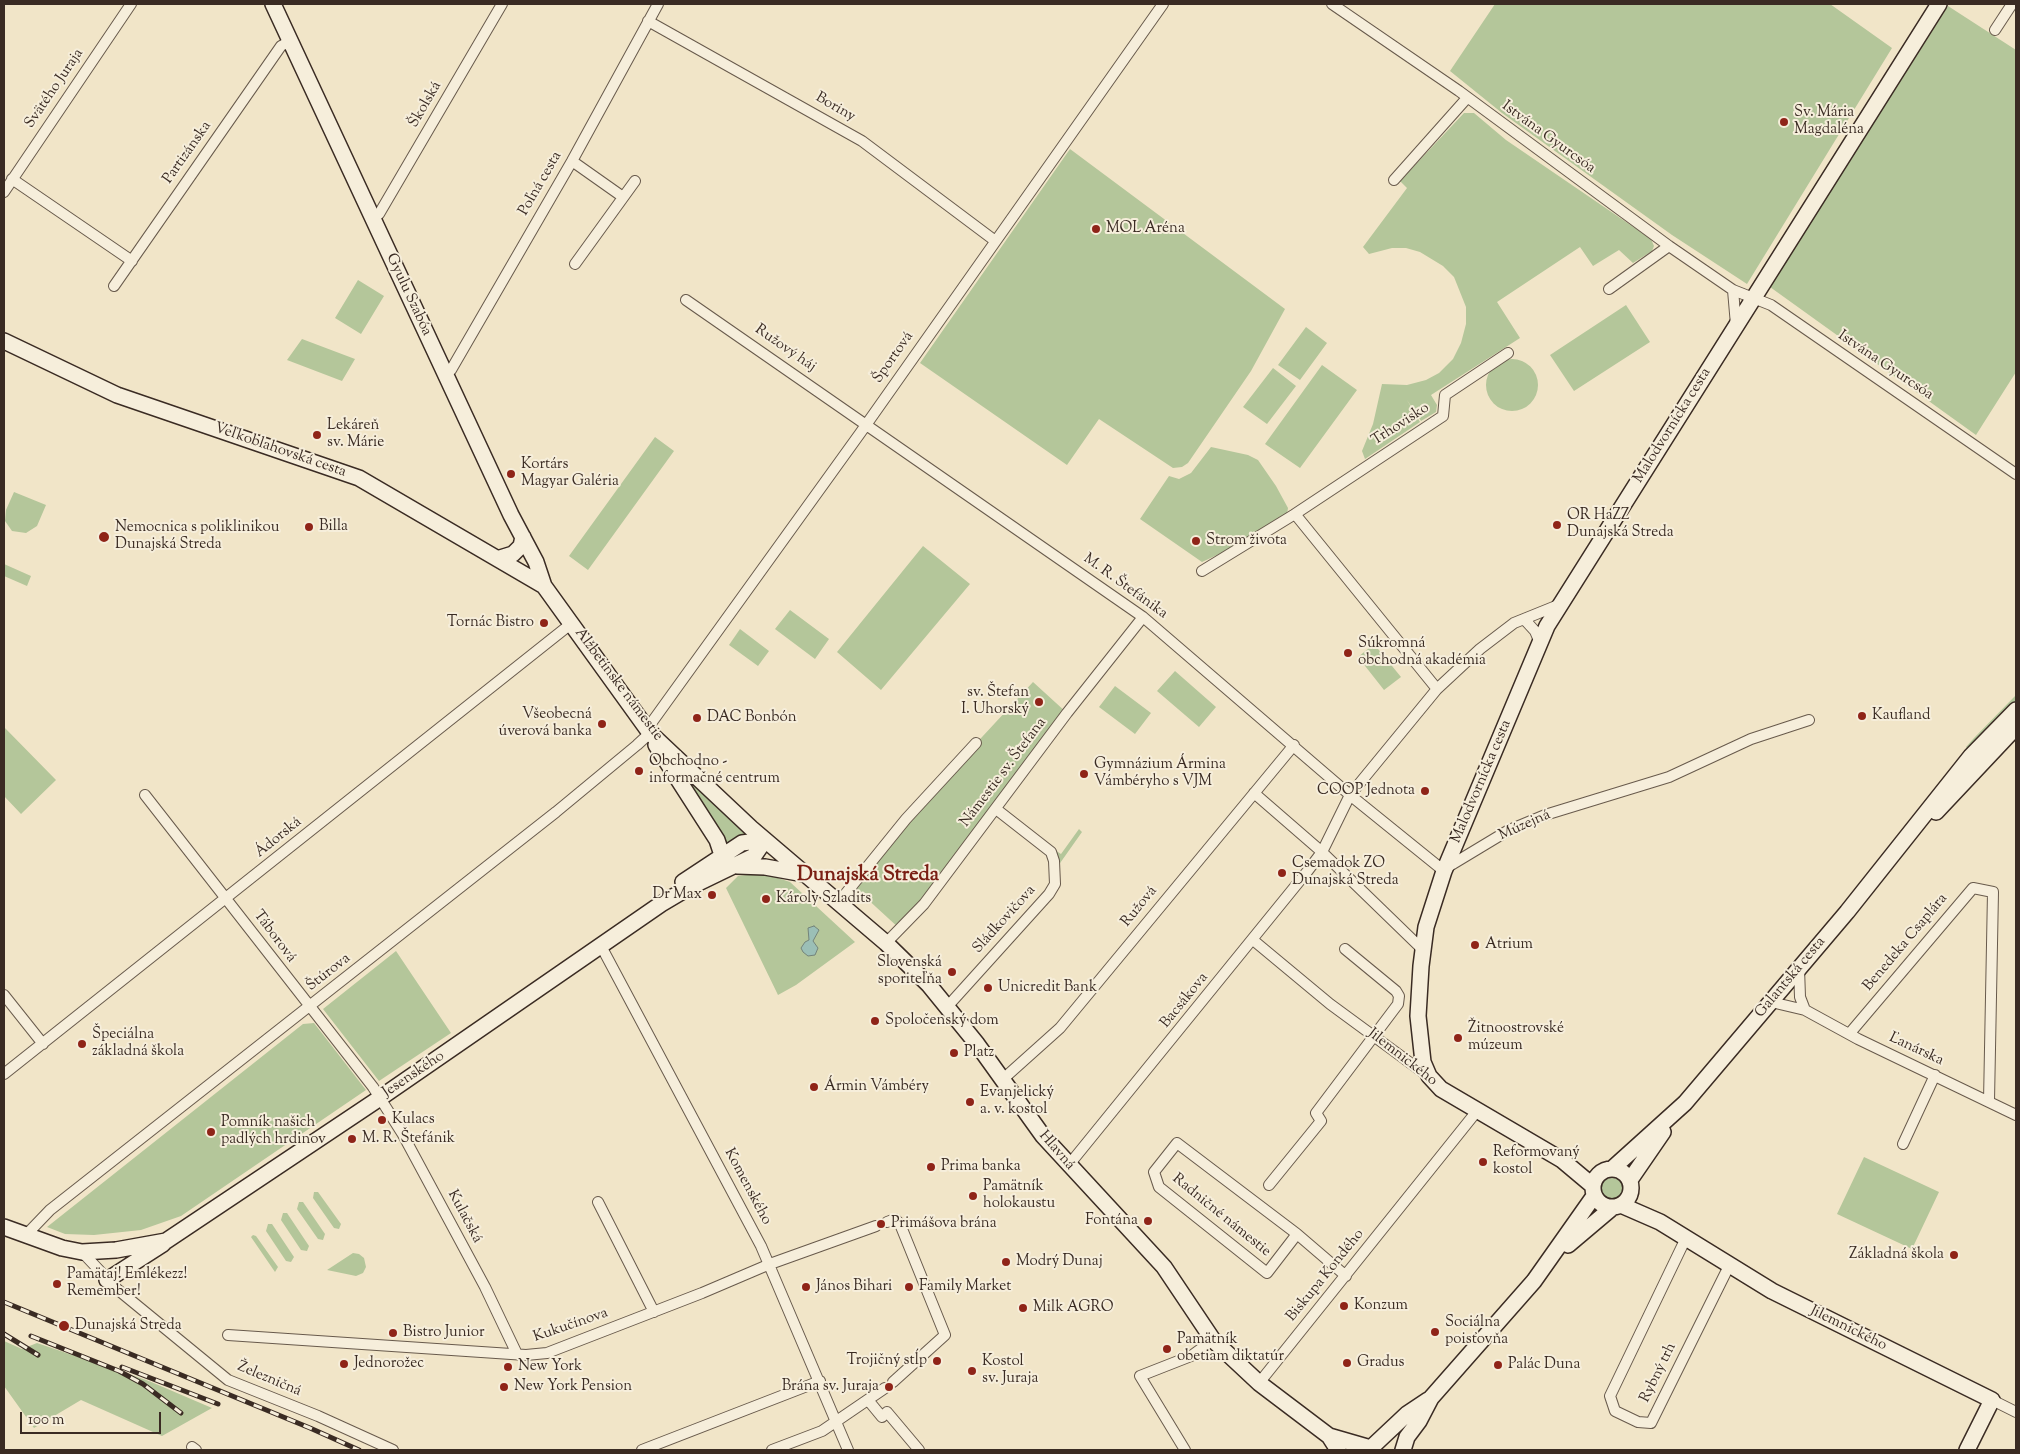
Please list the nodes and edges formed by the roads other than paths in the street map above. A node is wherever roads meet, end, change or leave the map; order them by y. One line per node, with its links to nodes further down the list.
1 (131, 4): 14 (street, Svätého Juraja)
2 (273, 4): 11 (street, Gyulu Szabóa)
3 (502, 4): 19 (street, Školská)
4 (658, 4): 9 (street, Poľná cesta)
5 (1163, 4): 20 (street, Športová)
6 (1332, 4): 12 (street, Istvána Gyurcsóa)
7 (1939, 4): 27 (street, Malodvornícka cesta)
8 (2014, 4): 10 (street)
9 (648, 21): 13 (street, Poľná cesta); 20 (street, Boriny)
10 (1995, 30)
11 (290, 41): 19 (street, Gyulu Szabóa); 22 (street, Partizánska)
12 (1467, 98): 16 (street); 21 (street, Istvána Gyurcsóa)
13 (572, 161): 18 (street); 32 (street, Poľná cesta)
14 (12, 179): 17 (street, Svätého Juraja); 22 (street)
15 (634, 180): 18 (street)
16 (1394, 180)
17 (4, 192)
18 (623, 197): 23 (street)
19 (372, 218): 32 (street, Gyulu Szabóa)
20 (994, 240): 33 (street, Športová)
21 (1669, 246): 25 (street); 26 (street, Istvána Gyurcsóa)
22 (132, 260): 24 (street, Partizánska)
23 (575, 264)
24 (114, 286)
25 (1609, 289)
26 (1733, 290): 27 (street, Istvána Gyurcsóa); 29 (street)
27 (1754, 298): 29 (street, Malodvornícka cesta); 34 (street, Istvána Gyurcsóa)
28 (686, 300): 33 (street, Ružový háj)
29 (1736, 325): 40 (street, Malodvornícka cesta)
30 (4, 341): 37 (street, Veľkoblahovská cesta)
31 (1508, 353): 35 (street, Trhovisko)
32 (444, 373): 36 (street, Gyulu Szabóa)
33 (867, 423): 41 (street, M. R. Štefánika); 49 (street, Športová)
34 (2016, 474)
35 (1295, 514): 38 (street, Trhovisko); 45 (street)
36 (523, 537): 37 (street); 39 (street, Gyulu Szabóa)
37 (500, 558): 39 (street, Veľkoblahovská cesta)
38 (1202, 571)
39 (544, 586): 43 (street, Alžbetínske námestie)
40 (1561, 604): 42 (street); 44 (street, Malodvornícka cesta)
41 (1143, 618): 51 (street, M. R. Štefánika); 55 (street, Námestie sv. Štefana)
42 (1524, 619): 44 (street); 45 (street)
43 (572, 623): 49 (street, Alžbetínske námestie); 63 (street, Ádorská)
44 (1540, 643): 61 (street, Malodvornícka cesta)
45 (1437, 689): 54 (street)
46 (2016, 710): 57 (street, Galantská cesta)
47 (1809, 720): 61 (street, Múzejná)
48 (2016, 727): 57 (street, Galantská cesta)
49 (648, 731): 56 (street, Alžbetínske námestie); 59 (street); 74 (street, Štúrova)
50 (976, 743): 64 (street)
51 (1294, 745): 52 (street, Ružová); 54 (street, M. R. Štefánika)
52 (1254, 793): 58 (street); 83 (street, Ružová)
53 (145, 795): 63 (street, Táborová)
54 (1350, 795): 58 (street, Bacsákova); 61 (street)
55 (996, 809): 67 (street, Námestie sv. Štefana); 75 (street, Sládkovičova)
56 (765, 840): 59 (street); 60 (street, Jesenského); 62 (street, Hlavná)
57 (1906, 840): 71 (street, Galantská cesta)
58 (1322, 852): 66 (street, Bacsákova); 69 (street)
59 (722, 855): 65 (street)
60 (734, 866): 62 (street); 65 (street, Jesenského)
61 (1445, 870): 69 (street)
62 (805, 874): 64 (street, Hlavná)
63 (226, 899): 74 (street, Táborová); 79 (street, Ádorská)
64 (838, 903): 67 (street, Hlavná)
65 (661, 904): 68 (street, Jesenského)
66 (1253, 940): 78 (street, Jilemnického); 91 (street, Bacsákova)
67 (886, 943): 75 (street, Hlavná)
68 (601, 946): 84 (street, Jesenského); 108 (street, Komenského)
69 (1422, 949): 82 (street)
70 (1345, 950): 78 (street)
71 (1799, 968): 73 (street, Galantská cesta); 76 (street)
72 (4, 995): 79 (street)
73 (1771, 1002): 76 (street, Ľanárska); 87 (street, Galantská cesta)
74 (309, 1007): 84 (street, Táborová); 103 (street, Štúrova)
75 (947, 1007): 83 (street, Hlavná)
76 (1805, 1010): 77 (street, Ľanárska)
77 (1850, 1033): 81 (street, Ľanárska); 85 (street, Benedeka Csaplára)
78 (1375, 1036): 82 (street, Jilemnického); 93 (street)
79 (43, 1044): 80 (street, Ádorská)
80 (4, 1074)
81 (1935, 1075): 85 (street, Ľanárska); 89 (street)
82 (1429, 1076): 86 (street, Jilemnického)
83 (1002, 1080): 91 (street, Hlavná)
84 (380, 1098): 105 (street, Jesenského); 115 (street, Kulačská)
85 (1989, 1102): 88 (street, Ľanárska)
86 (1476, 1111): 90 (street, Jilemnického); 110 (street, Biskupa Kondého)
87 (1674, 1114): 92 (street, Galantská cesta); 94 (street, Galantská cesta)
88 (2016, 1114)
89 (1903, 1144)
90 (1562, 1160): 92 (street, Jilemnického); 95 (street, Jilemnického)
91 (1068, 1166): 114 (street, Hlavná)
92 (1608, 1170): 94 (street); 95 (street)
93 (1269, 1185)
94 (1631, 1185): 97 (street); 99 (street, Jilemnického)
95 (1594, 1191): 97 (street); 107 (street)
96 (598, 1202): 112 (street)
97 (1617, 1206): 99 (street, Jilemnického); 107 (street)
98 (887, 1222): 119 (street)
99 (1660, 1222): 104 (street, Jilemnického)
100 (876, 1226): 108 (street, Kukučínova)
101 (4, 1227): 103 (street, Jesenského)
102 (1297, 1234): 102 (street, Radničné námestie); 110 (street, Radničné námestie)
103 (26, 1236): 106 (street, Jesenského)
104 (1685, 1240): 109 (street, Jilemnického); 109 (street, Rybný trh)
105 (166, 1241): 106 (street, Jesenského); 111 (street)
106 (82, 1252): 111 (street, Železničná)
107 (1552, 1259): 118 (street)
108 (770, 1264): 112 (street, Kukučínova); 116 (street, Komenského)
109 (1729, 1266): 120 (street, Jilemnického)
110 (1346, 1276): 117 (street, Biskupa Kondého)
111 (107, 1280): 125 (street, Železničná)
112 (654, 1312): 115 (street, Kukučínova)
113 (228, 1335): 115 (street, Kukučínova)
114 (1214, 1340): 117 (street, Hlavná); 130 (street)
115 (517, 1354)
116 (820, 1381): 122 (street, Komenského); 126 (street)
117 (1259, 1383): 123 (street, Hlavná)
118 (1431, 1398): 124 (street); 133 (street)
119 (868, 1400): 122 (street); 129 (street)
120 (1992, 1400): 121 (street); 134 (street)
121 (2016, 1412)
122 (836, 1422): 127 (street); 128 (street, Komenského)
123 (1329, 1436): 124 (street); 131 (street)
124 (1367, 1448): 132 (street)
125 (393, 1450)
126 (642, 1450)
127 (772, 1450)
128 (848, 1450)
129 (919, 1450)
130 (1183, 1450)
131 (1338, 1450)
132 (1398, 1450)
133 (1403, 1450)
134 (1967, 1450)

